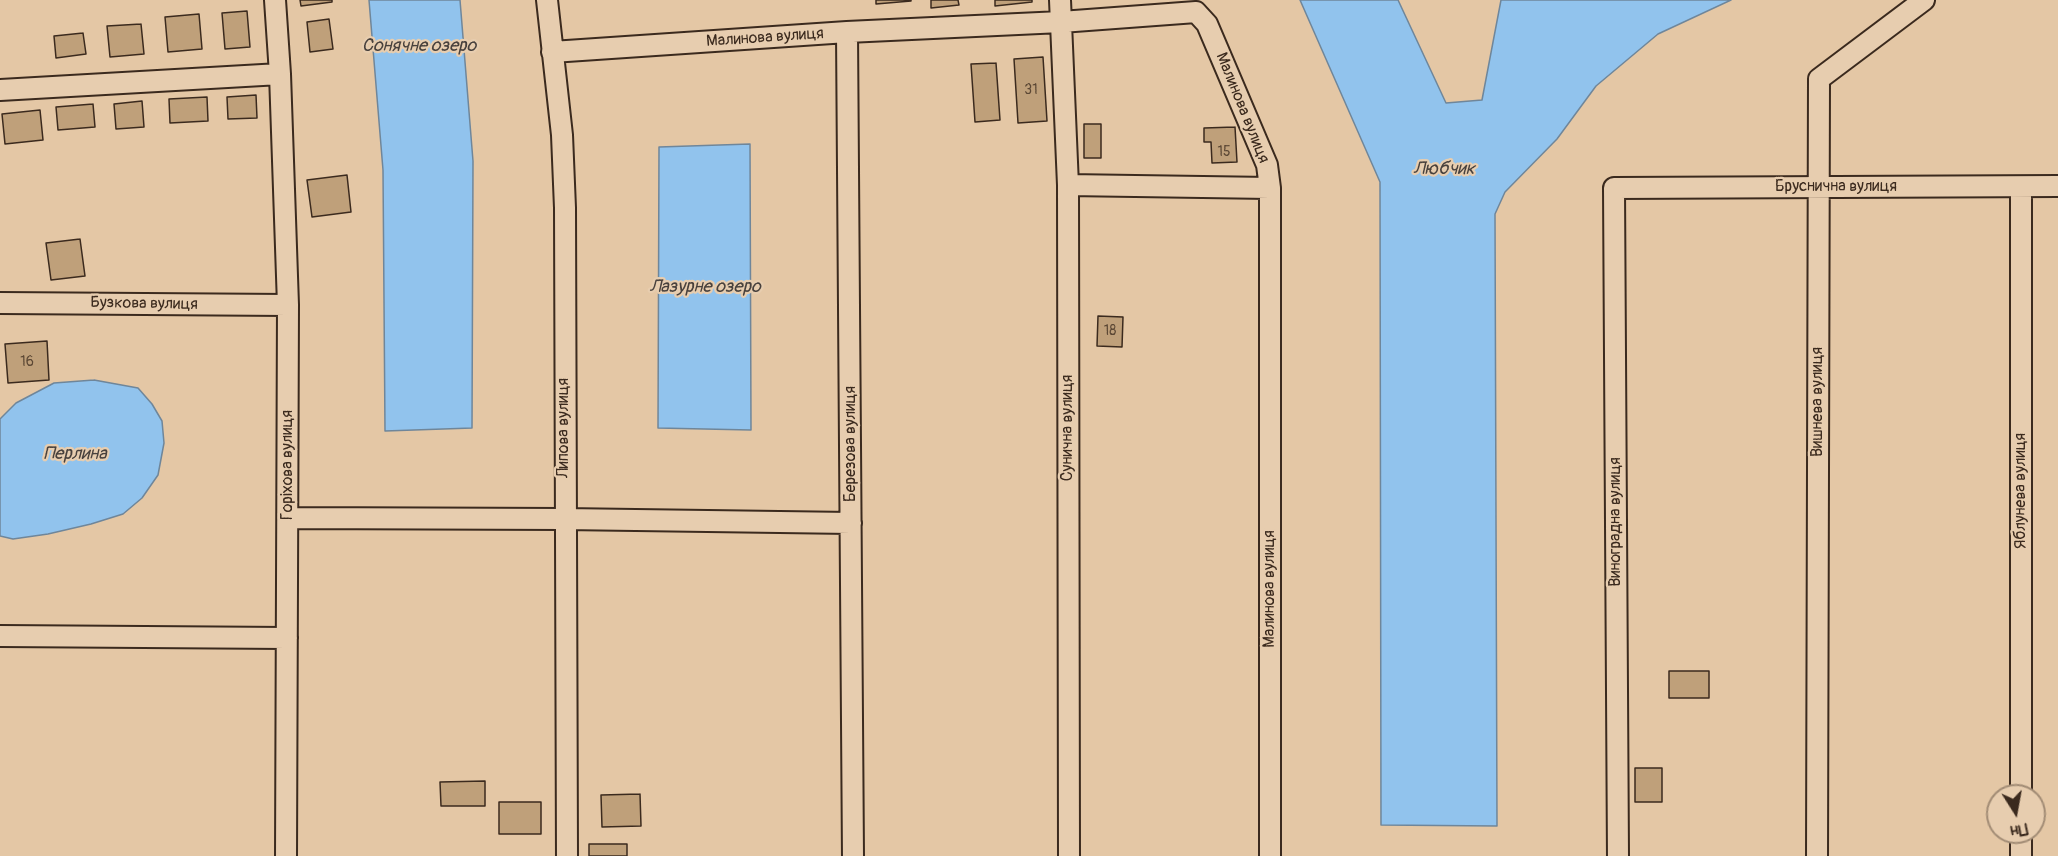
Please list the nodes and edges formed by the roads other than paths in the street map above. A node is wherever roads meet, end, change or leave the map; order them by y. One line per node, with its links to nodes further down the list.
1 (275, 0): 8 (street, Горіхова вулиця)
2 (547, 0): 7 (street, Липова вулиця)
3 (1060, 0): 5 (street, Сунична вулиця)
4 (1924, 0): 11 (street, Вишнева вулиця)
5 (1061, 22): 6 (street, Малинова вулиця); 10 (street, Сунична вулиця); 14 (street, Малинова вулиця)
6 (847, 32): 7 (street, Малинова вулиця); 20 (street, Березова вулиця)
7 (552, 52): 19 (street, Липова вулиця)
8 (280, 74): 9 (street); 17 (street, Горіхова вулиця)
9 (0, 90)
10 (1068, 185): 14 (street); 27 (street, Сунична вулиця)
11 (1818, 186): 12 (street, Бруснична вулиця); 15 (street, Бруснична вулиця); 30 (street, Вишнева вулиця)
12 (2022, 186): 13 (street, Бруснична вулиця); 23 (street, Яблунева вулиця)
13 (2058, 186)
14 (1270, 188): 28 (street, Малинова вулиця)
15 (1614, 188): 29 (street, Виноградна вулиця)
16 (0, 303): 17 (street, Бузкова вулиця)
17 (288, 305): 18 (street, Горіхова вулиця)
18 (288, 519): 19 (street); 22 (street, Горіхова вулиця)
19 (564, 519): 20 (street); 25 (street, Липова вулиця)
20 (851, 523): 26 (street, Березова вулиця)
21 (0, 636): 22 (street)
22 (287, 638): 24 (street, Горіхова вулиця)
23 (2021, 784)
24 (286, 856)
25 (567, 856)
26 (853, 856)
27 (1069, 856)
28 (1270, 856)
29 (1618, 856)
30 (1817, 856)

